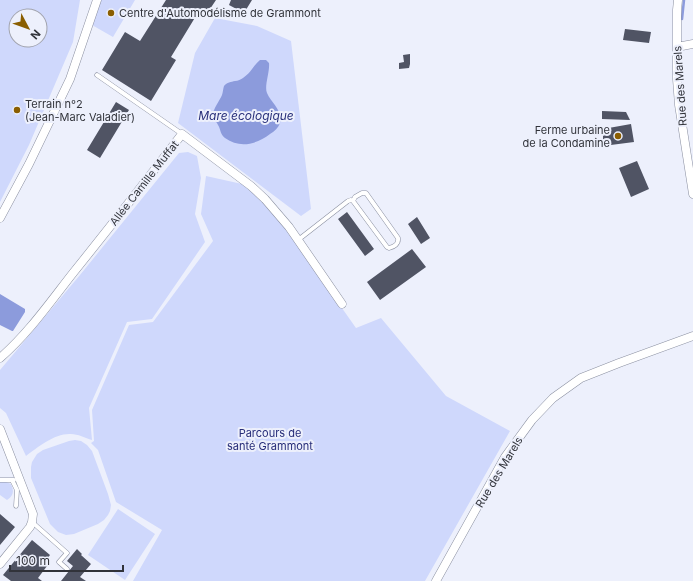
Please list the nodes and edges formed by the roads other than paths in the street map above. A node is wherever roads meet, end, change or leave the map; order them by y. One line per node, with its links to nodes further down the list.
1 (97, 0): 9 (street)
2 (678, 0): 4 (street, Rue des Marels)
3 (693, 44): 4 (street)
4 (677, 47): 7 (street, Rue des Marels)
5 (97, 75): 6 (lane)
6 (182, 134): 10 (street, Allée Camille Muffat); 13 (street, Allée Camille Muffat)
7 (693, 194)
8 (353, 201): 8 (lane); 10 (lane)
9 (0, 218)
10 (298, 240): 11 (street, Allée Camille Muffat)
11 (342, 304)
12 (693, 336): 21 (street, Rue des Marels)
13 (0, 358)
14 (0, 429): 15 (street)
15 (16, 479): 16 (lane); 17 (lane); 18 (street)
16 (0, 480)
17 (16, 506)
18 (32, 522): 19 (street); 20 (lane)
19 (0, 564)
20 (67, 569)
21 (436, 581)

